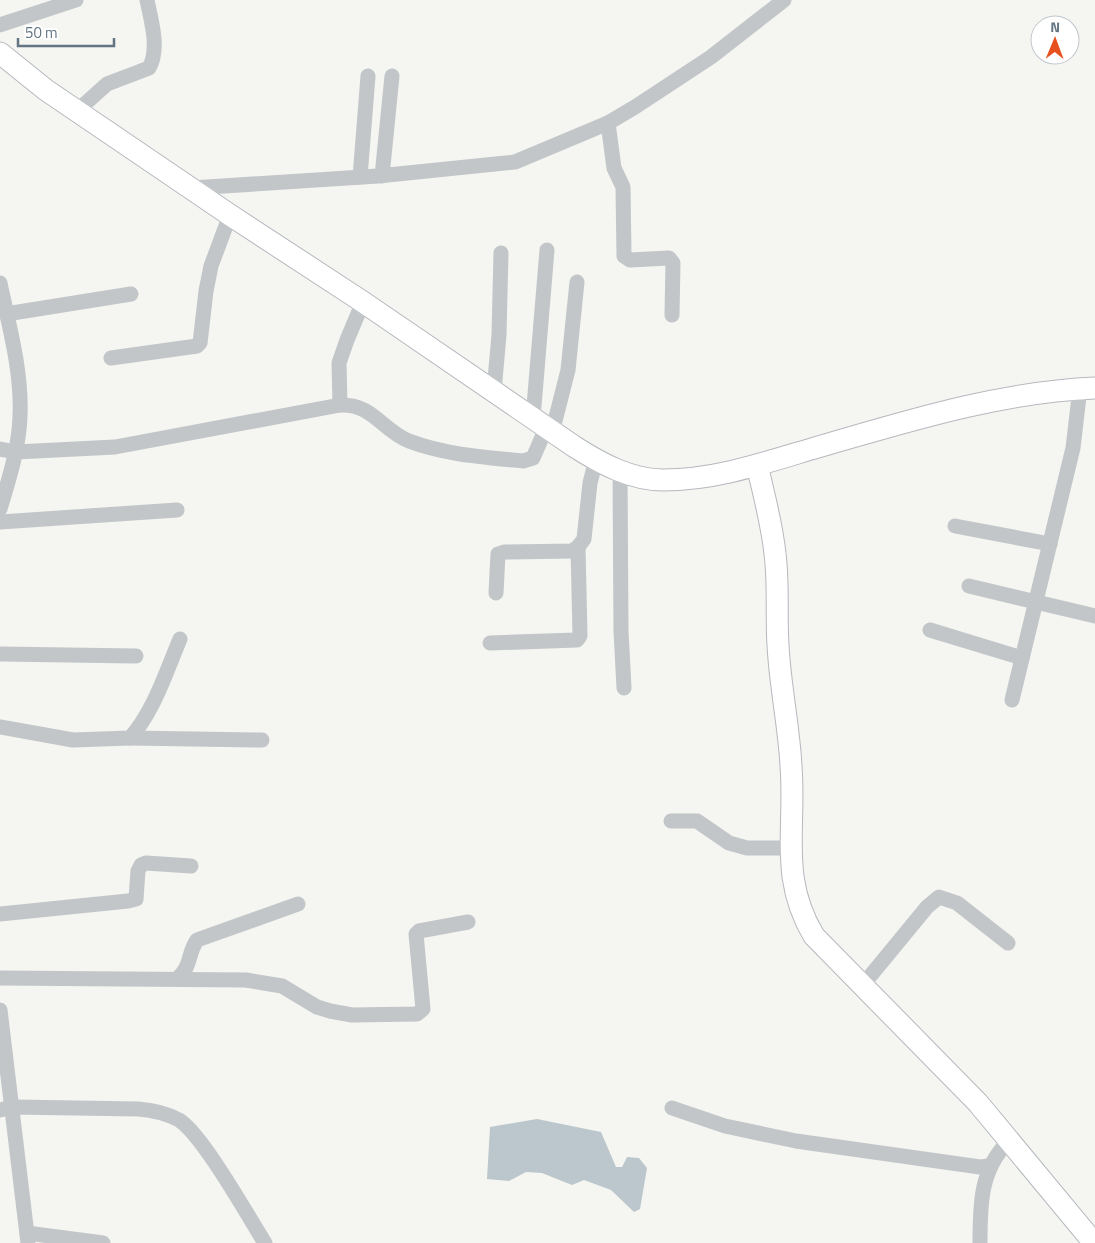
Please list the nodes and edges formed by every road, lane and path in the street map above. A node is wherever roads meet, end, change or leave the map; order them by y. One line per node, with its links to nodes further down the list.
1 (76, 0): 4 (street)
2 (147, 0): 8 (street)
3 (784, 0): 9 (street)
4 (0, 25)
5 (0, 53): 8 (street)
6 (368, 76): 11 (street)
7 (392, 76): 10 (street)
8 (77, 111): 12 (street)
9 (608, 122): 10 (street); 21 (street)
10 (382, 176): 11 (street)
11 (360, 178): 12 (street)
12 (192, 188): 13 (street)
13 (230, 215): 19 (street); 22 (street)
14 (547, 250): 26 (street)
15 (501, 253): 24 (street)
16 (577, 282): 26 (street)
17 (0, 283): 20 (street)
18 (131, 294): 20 (street)
19 (363, 302): 24 (street); 25 (street)
20 (6, 314): 28 (street)
21 (672, 315)
22 (111, 358)
23 (1087, 388): 30 (street); 36 (street)
24 (494, 391): 26 (street)
25 (340, 405): 26 (street); 28 (street)
26 (544, 426): 29 (street)
27 (0, 449): 28 (street)
28 (16, 452): 32 (street)
29 (596, 460): 31 (street); 37 (street)
30 (757, 465): 31 (street); 54 (street)
31 (620, 470): 48 (street)
32 (0, 510)
33 (177, 510): 34 (street)
34 (0, 522)
35 (955, 526): 36 (street)
36 (1050, 544): 40 (street)
37 (578, 547): 39 (street); 44 (street)
38 (969, 586): 40 (street)
39 (496, 593)
40 (1036, 602): 41 (street); 47 (street)
41 (1095, 616)
42 (930, 630): 47 (street)
43 (180, 640): 51 (street)
44 (490, 643)
45 (0, 654): 46 (street)
46 (136, 656)
47 (1022, 658): 49 (street)
48 (624, 688)
49 (1012, 700)
50 (0, 727): 51 (street)
51 (130, 738): 52 (street)
52 (262, 740)
53 (671, 821): 54 (street)
54 (791, 848): 62 (street)
55 (191, 866): 57 (street)
56 (298, 904): 61 (street)
57 (0, 914)
58 (468, 922): 61 (street)
59 (1008, 943): 62 (street)
60 (0, 978): 61 (street)
61 (177, 979)
62 (862, 986): 66 (street)
63 (0, 1010): 65 (street)
64 (672, 1108): 67 (street)
65 (6, 1109): 68 (street); 70 (street)
66 (1009, 1141): 67 (street); 72 (street)
67 (989, 1166): 71 (street)
68 (28, 1238): 69 (street)
69 (103, 1243)
70 (266, 1243)
71 (980, 1243)
72 (1094, 1243)

